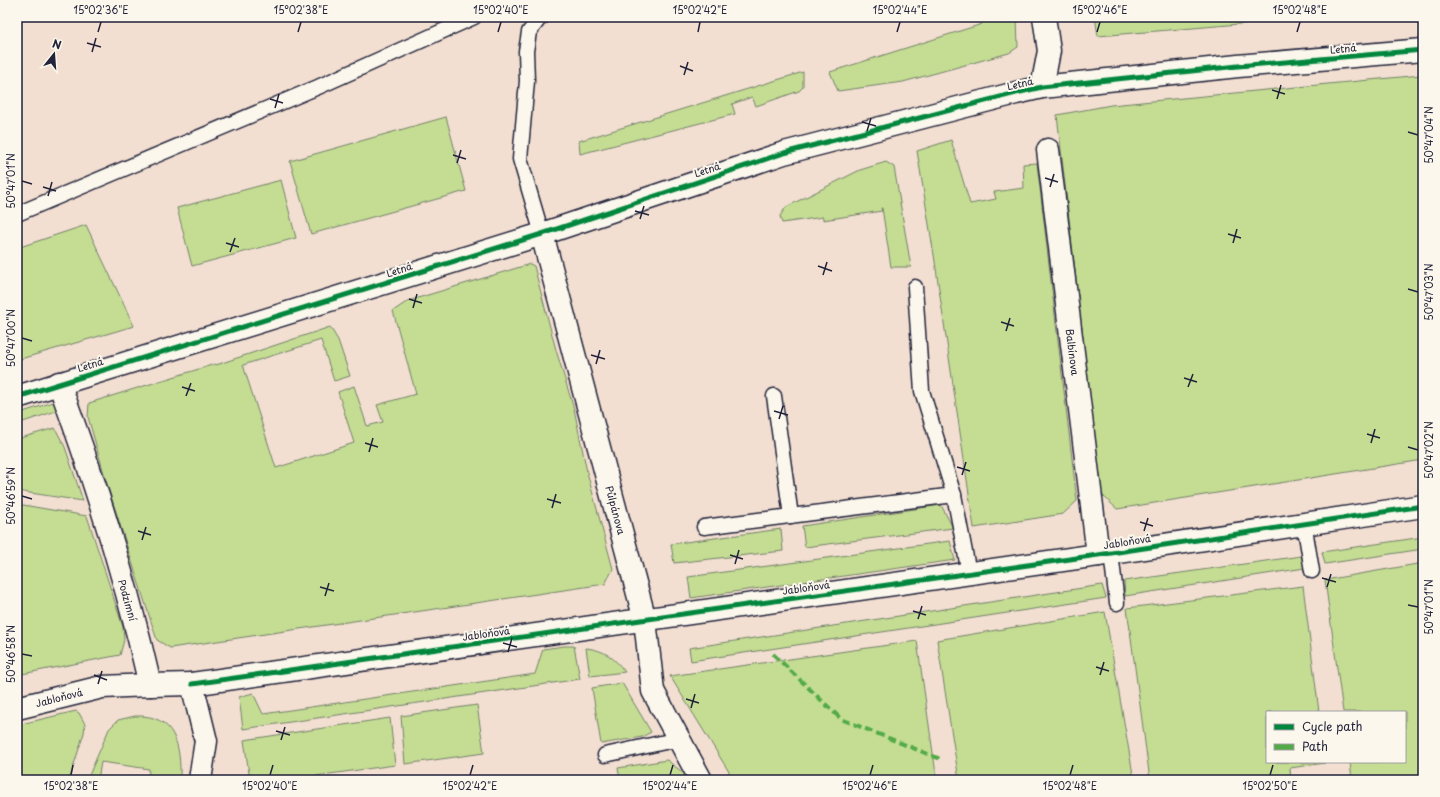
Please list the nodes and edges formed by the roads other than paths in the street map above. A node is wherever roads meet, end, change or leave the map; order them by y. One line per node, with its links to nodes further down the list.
1 (474, 17): 7 (lane)
2 (542, 17): 8 (lane)
3 (1044, 17): 5 (street)
4 (1423, 50): 5 (street, Letná)
5 (1042, 87): 8 (street, Letná)
6 (1048, 150): 18 (street, Balbínova)
7 (17, 214)
8 (542, 234): 10 (street, Letná); 22 (street, Půlpánova)
9 (915, 287): 13 (lane)
10 (59, 383): 12 (street, Letná); 24 (street, Podzimní)
11 (774, 396): 15 (lane)
12 (17, 397)
13 (954, 495): 15 (lane); 20 (lane)
14 (1423, 506): 16 (street, Jabloňová)
15 (791, 516): 17 (lane)
16 (1304, 523): 18 (street, Jabloňová); 19 (lane)
17 (704, 527)
18 (1104, 554): 20 (street, Jabloňová); 21 (lane)
19 (1312, 571)
20 (969, 573): 22 (street, Jabloňová)
21 (1118, 603)
22 (645, 620): 23 (street, Jabloňová); 26 (street, Půlpánova)
23 (192, 684): 24 (street); 28 (street)
24 (150, 685): 25 (street, Jabloňová)
25 (17, 708)
26 (679, 738): 27 (lane); 29 (street, Půlpánova)
27 (605, 755)
28 (200, 780)
29 (701, 780)

